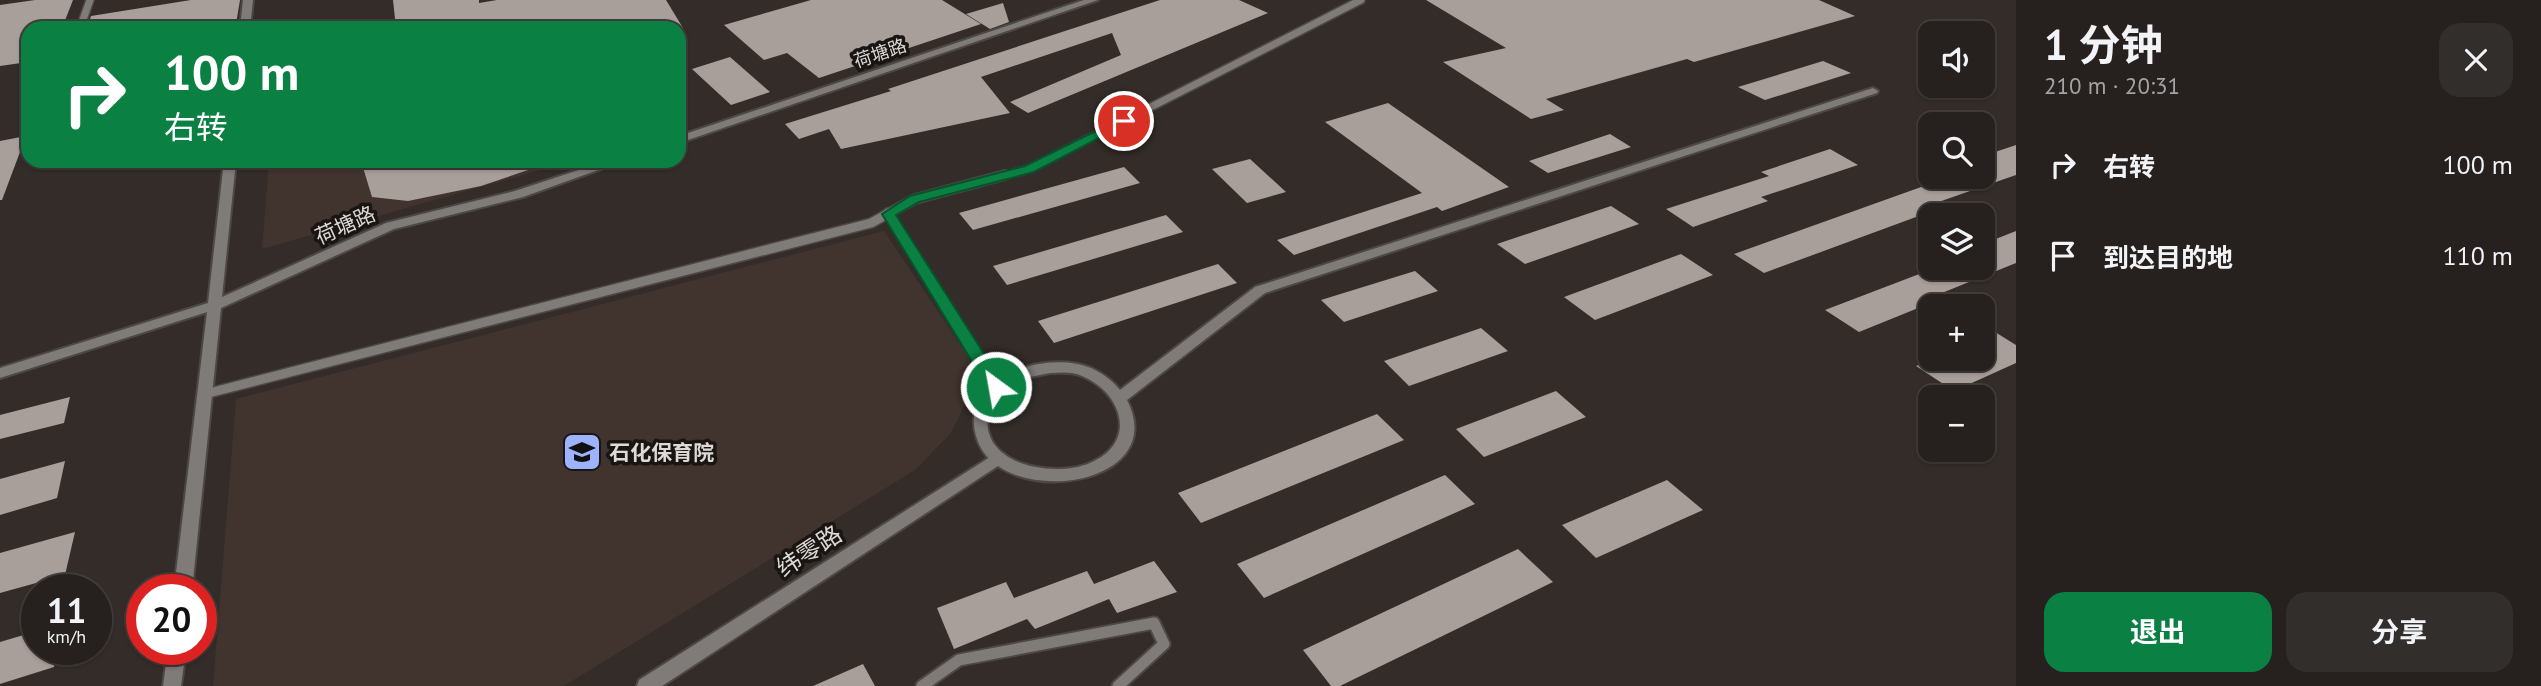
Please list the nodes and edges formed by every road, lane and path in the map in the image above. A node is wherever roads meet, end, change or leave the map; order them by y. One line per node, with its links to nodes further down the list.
1 (90, 0): 5 (lane)
2 (248, 0): 6 (street)
3 (1093, 0): 8 (street, 荷塘路)
4 (1361, 0): 11 (lane)
5 (82, 21)
6 (246, 21)
7 (1873, 91): 16 (street)
8 (686, 138)
9 (229, 168): 12 (street)
10 (596, 168): 12 (street, 荷塘路)
11 (888, 214): 14 (lane); 15 (lane)
12 (215, 305): 13 (street, 荷塘路); 15 (street)
13 (0, 373)
14 (996, 387): 16 (street); 17 (street)
15 (205, 394): 18 (street)
16 (1120, 398): 17 (street)
17 (998, 458): 21 (street, 纬零路)
18 (185, 574)
19 (175, 665): 20 (street)
20 (173, 686)
21 (646, 686)
22 (922, 686): 23 (lane)
23 (1118, 686)

